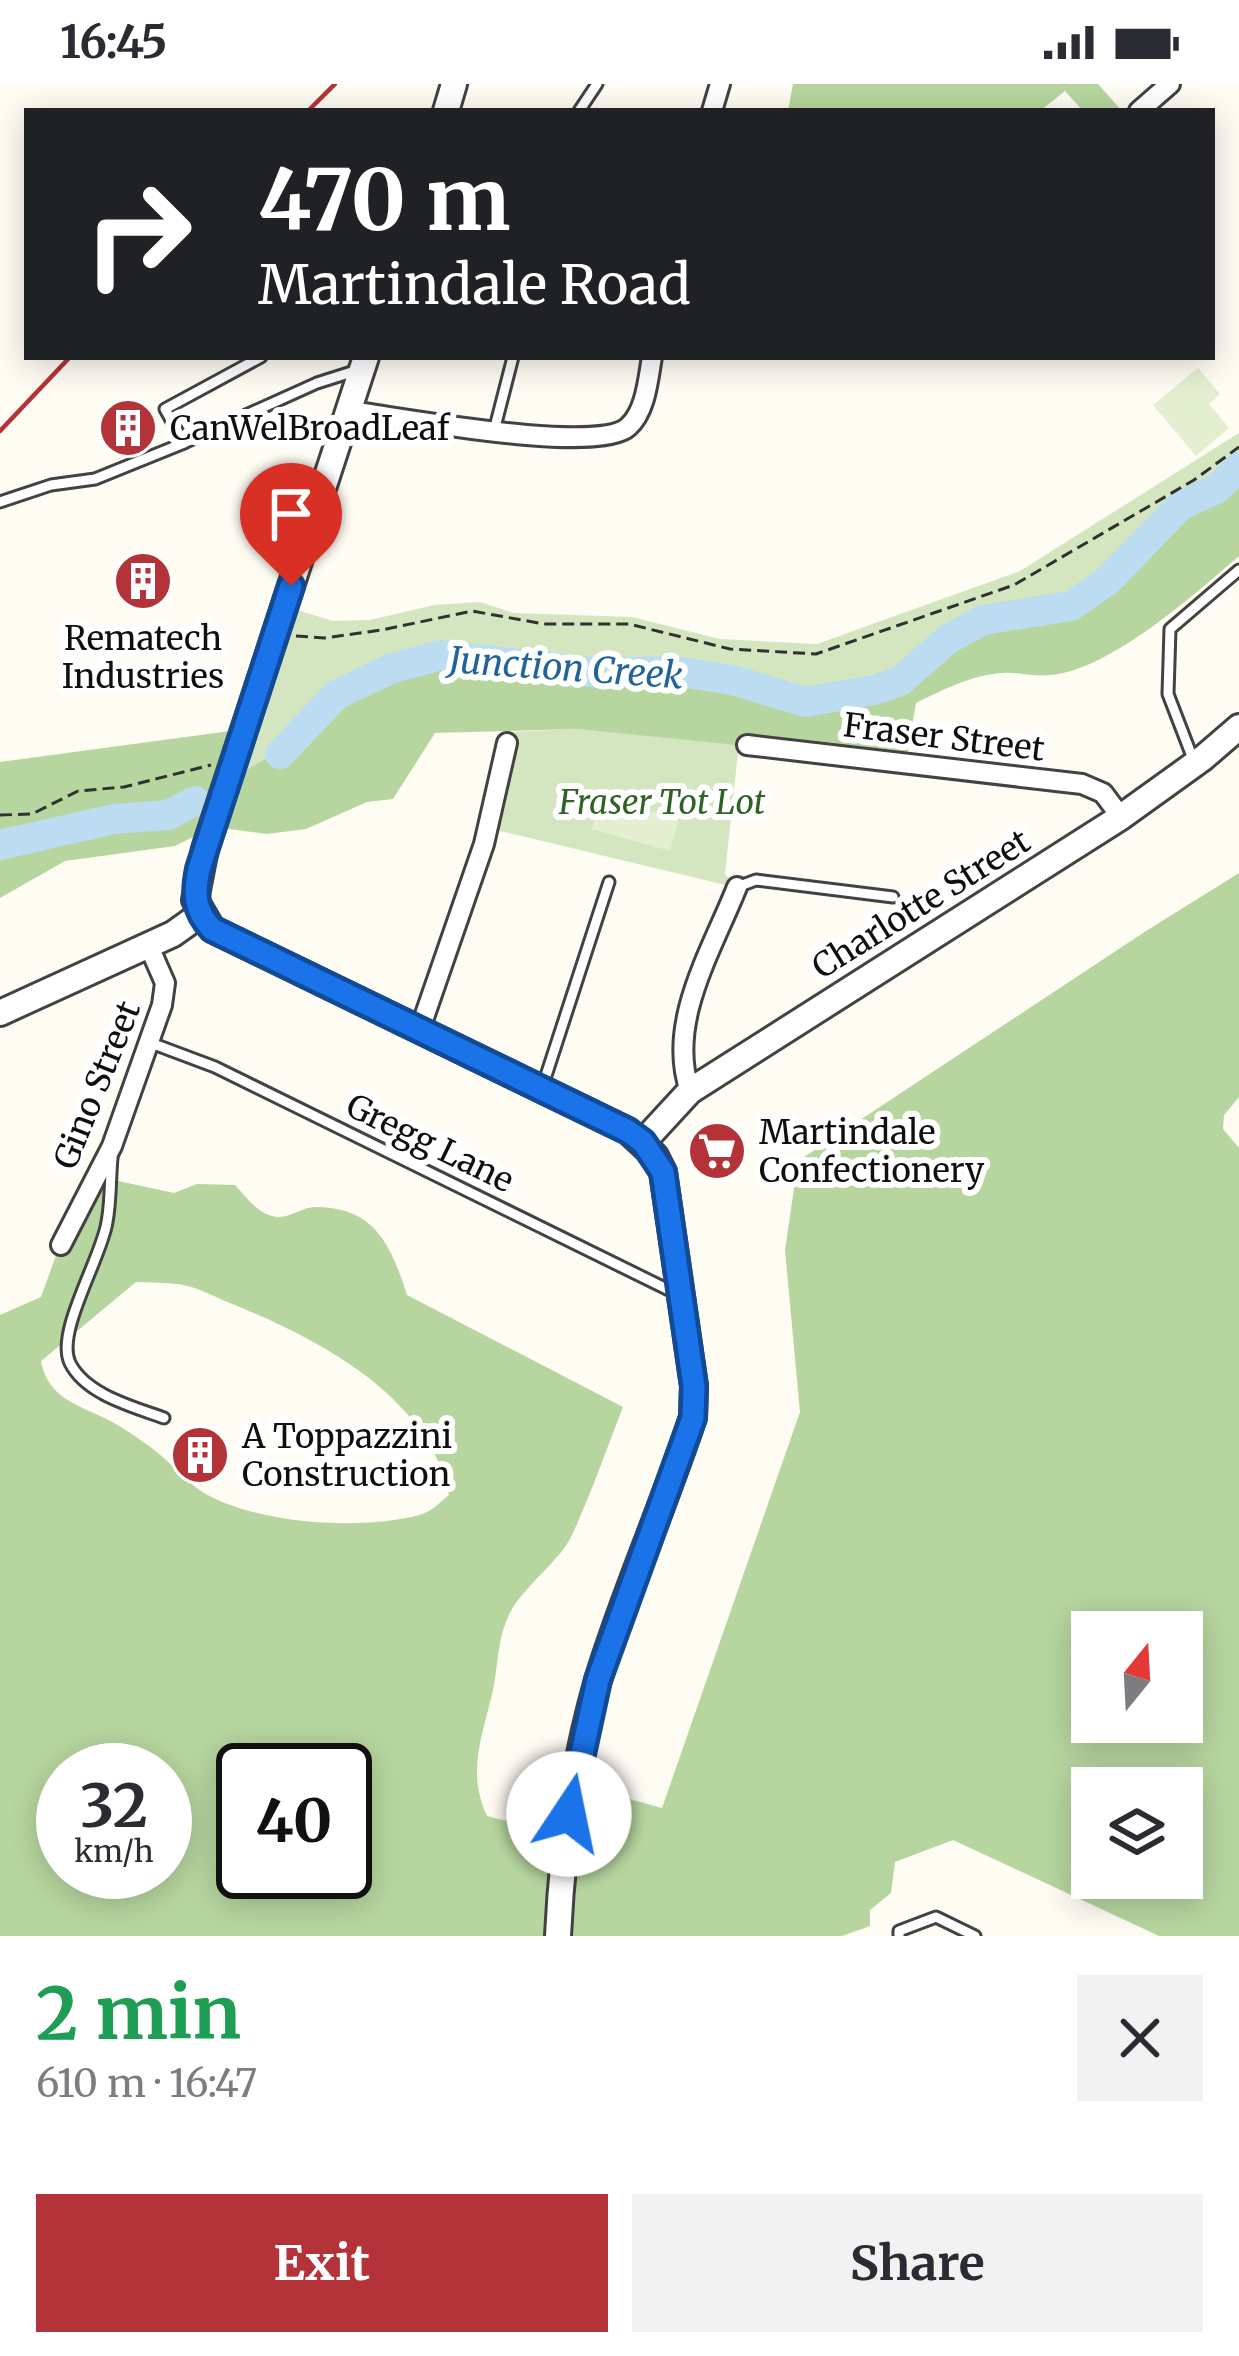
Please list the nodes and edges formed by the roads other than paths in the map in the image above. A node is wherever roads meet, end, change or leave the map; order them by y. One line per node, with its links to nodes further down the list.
1 (1170, 84): 2 (street)
2 (1142, 108)
3 (256, 360): 9 (lane)
4 (512, 360): 8 (lane)
5 (651, 360): 8 (street)
6 (365, 363): 7 (street); 9 (lane)
7 (349, 411): 8 (street); 20 (street)
8 (494, 431)
9 (184, 443): 10 (lane)
10 (0, 502)
11 (1239, 570): 15 (lane)
12 (1239, 727): 15 (street, Charlotte Street)
13 (507, 743): 23 (street)
14 (747, 745): 16 (street, Fraser Street)
15 (1195, 764): 16 (street, Charlotte Street)
16 (1121, 817): 26 (street, Charlotte Street)
17 (609, 882): 25 (lane)
18 (736, 887): 19 (lane); 26 (street)
19 (893, 897)
20 (201, 914): 21 (street); 23 (street)
21 (148, 944): 22 (street); 24 (street, Gino Street)
22 (0, 1013)
23 (420, 1029): 25 (street)
24 (151, 1043): 28 (street, Gino Street); 30 (lane, Gregg Lane)
25 (542, 1089): 27 (street)
26 (690, 1091): 27 (street, Charlotte Street)
27 (643, 1142): 30 (street)
28 (112, 1146): 29 (street, Gino Street); 31 (lane)
29 (61, 1246)
30 (682, 1297): 32 (street)
31 (164, 1418)
32 (558, 1936)
33 (898, 1936): 34 (lane)
34 (975, 1936)

